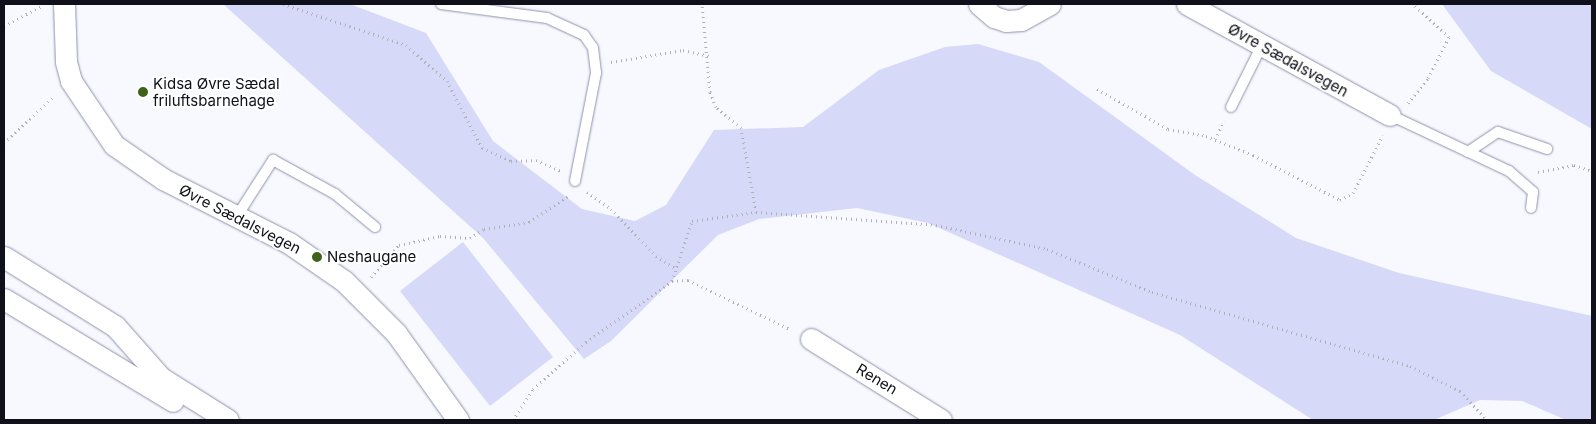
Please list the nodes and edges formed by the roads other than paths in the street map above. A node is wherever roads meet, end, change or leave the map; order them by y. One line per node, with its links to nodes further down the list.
1 (64, 4): 13 (street, Øvre Sædalsvegen)
2 (441, 4): 11 (lane)
3 (979, 4): 4 (street)
4 (1050, 4)
5 (1187, 4): 6 (street, Øvre Sædalsvegen)
6 (1262, 45): 7 (lane); 8 (street, Øvre Sædalsvegen)
7 (1231, 107)
8 (1397, 112): 10 (lane)
9 (1547, 150): 10 (lane)
10 (1468, 152): 12 (lane)
11 (576, 177)
12 (1531, 208)
13 (237, 216): 14 (lane); 21 (street, Øvre Sædalsvegen)
14 (375, 227)
15 (4, 257): 18 (street)
16 (4, 299): 19 (street)
17 (811, 339): 22 (street, Renen)
18 (203, 408): 19 (street); 20 (street)
19 (174, 411)
20 (228, 420)
21 (458, 420)
22 (941, 420)

